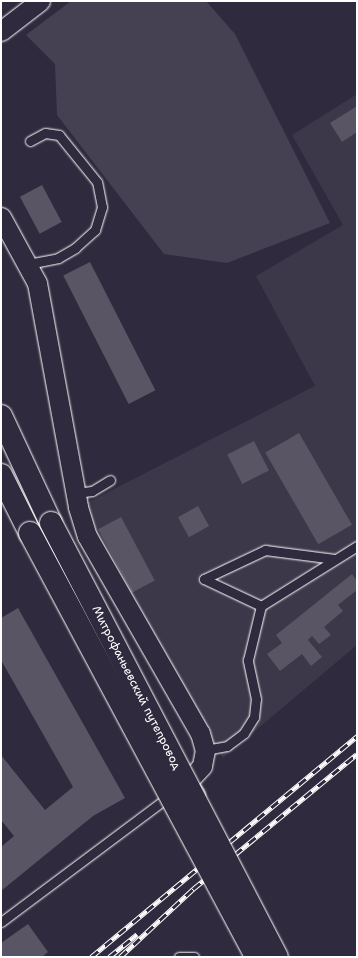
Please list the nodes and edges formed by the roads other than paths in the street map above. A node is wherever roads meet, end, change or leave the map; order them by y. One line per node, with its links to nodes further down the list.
1 (40, 1): 2 (street)
2 (1, 31)
3 (30, 141): 5 (lane)
4 (1, 217): 5 (street)
5 (28, 264): 9 (street)
6 (1, 416): 21 (main road, Митрофаньевский путепровод, bridge)
7 (1, 475): 19 (main road, Митрофаньевский путепровод, bridge)
8 (110, 480): 9 (lane)
9 (76, 492): 13 (street)
10 (357, 546): 11 (lane)
11 (334, 559): 12 (lane); 12 (lane)
12 (261, 606): 13 (lane)
13 (205, 750): 14 (street)
14 (186, 783): 15 (street); 16 (lane)
15 (262, 906): 20 (lane)
16 (1, 922)
17 (179, 957): 18 (lane)
18 (194, 957)
19 (256, 957)
20 (264, 957)
21 (277, 957)

